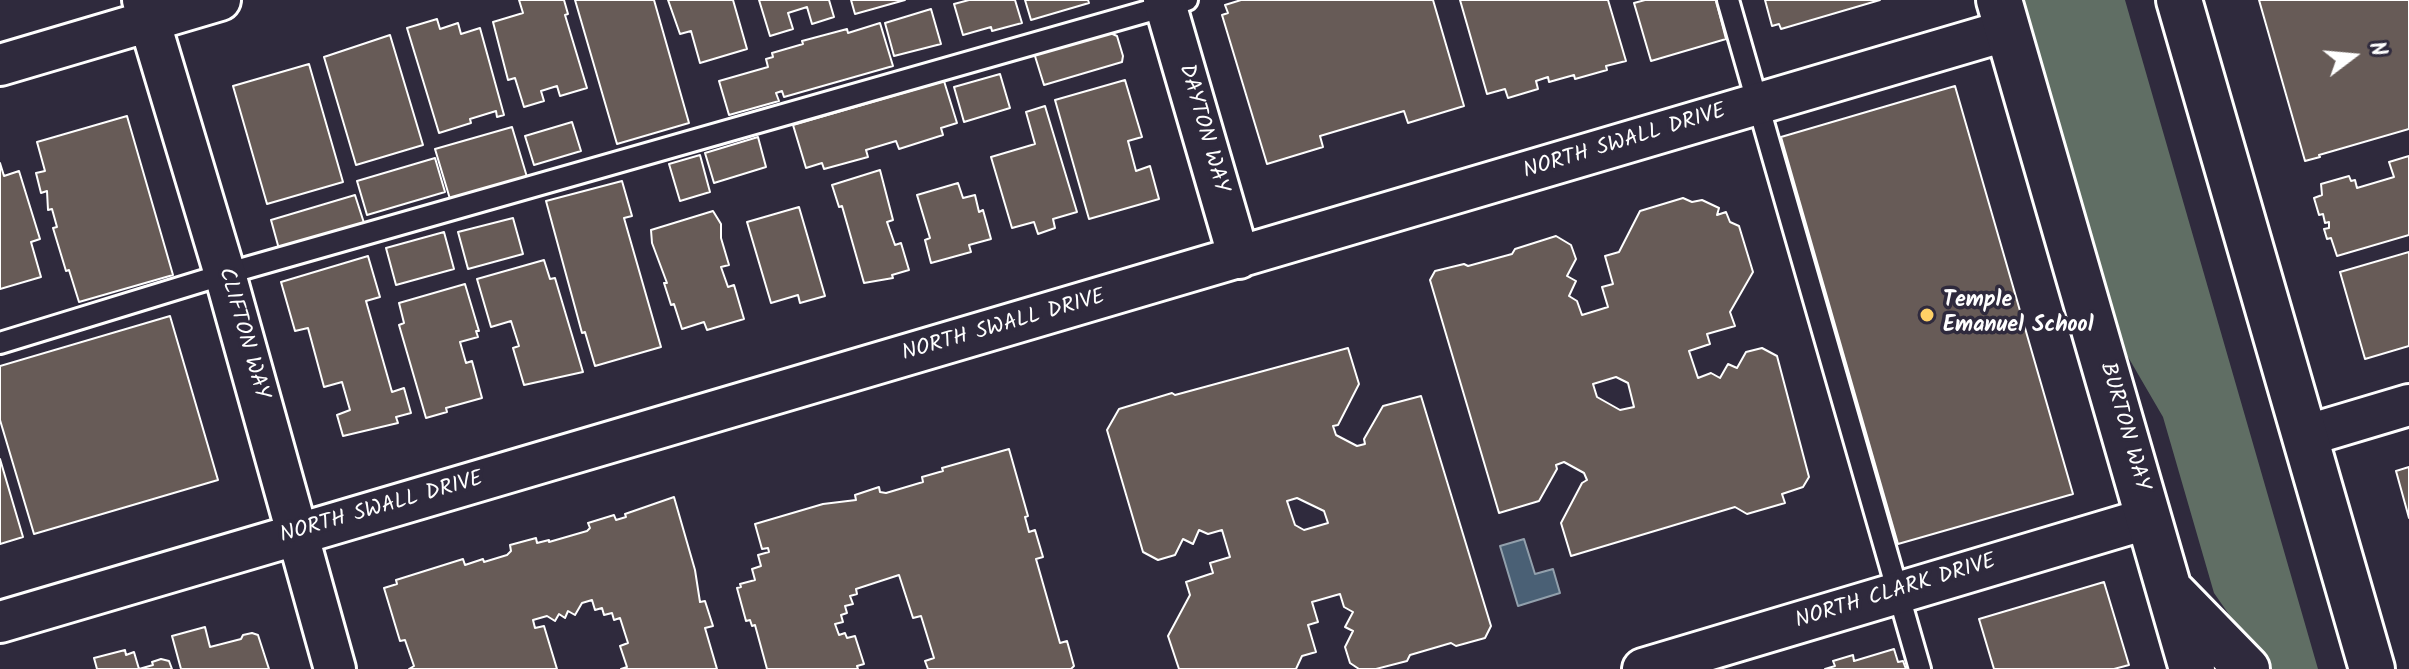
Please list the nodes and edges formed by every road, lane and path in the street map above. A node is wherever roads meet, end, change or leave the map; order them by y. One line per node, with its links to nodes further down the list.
1 (220, 0): 5 (street)
2 (1728, 0): 8 (lane)
3 (2179, 0): 13 (main road)
4 (1172, 2): 9 (street, DAYTON WAY); 10 (lane)
5 (146, 10): 7 (street); 10 (street, CLIFTON WAY)
6 (2003, 15): 8 (street, NORTH SWALL DRIVE); 14 (main road, BURTON WAY)
7 (0, 65)
8 (1758, 103): 9 (street, NORTH SWALL DRIVE); 17 (lane)
9 (1239, 258): 15 (street, NORTH SWALL DRIVE)
10 (225, 274): 11 (lane); 15 (street, CLIFTON WAY)
11 (0, 343)
12 (2409, 405): 13 (street)
13 (2305, 436): 24 (main road)
14 (2149, 518): 16 (main road, BURTON WAY); 17 (street, NORTH CLARK DRIVE)
15 (298, 533): 18 (street, NORTH SWALL DRIVE); 19 (street, CLIFTON WAY)
16 (2169, 589): 22 (main road, BURTON WAY); 23 (main road)
17 (1898, 592): 20 (street, NORTH CLARK DRIVE); 21 (lane)
18 (0, 622)
19 (335, 669)
20 (1643, 669)
21 (1920, 669)
22 (2192, 669)
23 (2247, 669)
24 (2372, 669)

